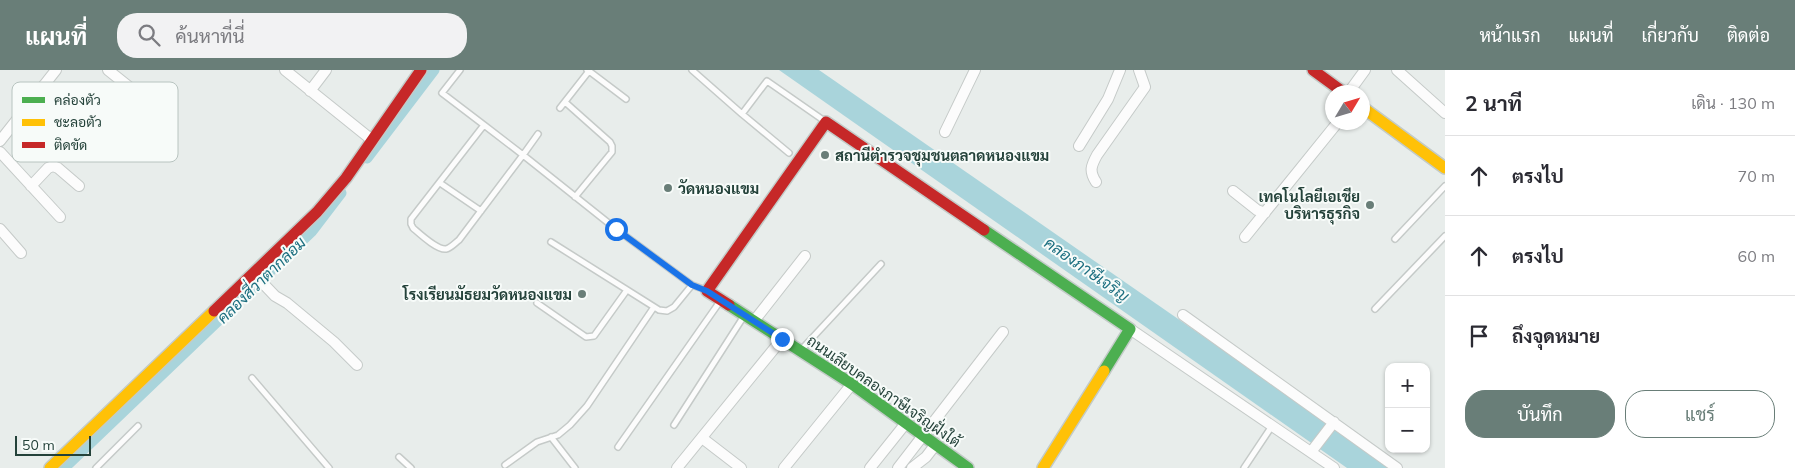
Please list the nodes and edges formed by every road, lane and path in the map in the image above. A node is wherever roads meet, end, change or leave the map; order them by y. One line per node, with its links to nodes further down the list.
1 (56, 70): 15 (street)
2 (108, 70): 16 (street)
3 (285, 70): 19 (street)
4 (326, 70): 19 (street)
5 (421, 70): 32 (street)
6 (460, 70): 27 (lane)
7 (588, 70): 20 (lane); 21 (lane)
8 (692, 70): 25 (lane)
9 (975, 70): 30 (street)
10 (1120, 70): 34 (street)
11 (1139, 70): 39 (street)
12 (1313, 70): 17 (street)
13 (1365, 70): 18 (street)
14 (1396, 70): 23 (street)
15 (46, 82)
16 (123, 82)
17 (1334, 85)
18 (1354, 85)
19 (310, 91): 32 (street)
20 (626, 99)
21 (564, 102): 22 (lane); 45 (lane)
22 (560, 108)
23 (1443, 108)
24 (1370, 113): 38 (street)
25 (742, 114): 26 (lane); 36 (lane)
26 (826, 122): 60 (street); 67 (street)
27 (484, 125): 37 (lane); 40 (lane)
28 (12, 126): 33 (street)
29 (1332, 130): 47 (street)
30 (945, 132)
31 (538, 134): 37 (lane)
32 (372, 140): 57 (street)
33 (0, 141)
34 (1079, 146)
35 (0, 152): 41 (street)
36 (789, 153)
37 (523, 155): 45 (lane); 46 (lane)
38 (1445, 168)
39 (1096, 182)
40 (440, 183): 46 (lane); 46 (lane)
41 (31, 186): 42 (street); 48 (street)
42 (78, 186)
43 (1445, 186): 52 (lane)
44 (1233, 191): 47 (street)
45 (575, 197): 58 (lane)
46 (481, 211)
47 (1265, 213): 51 (street)
48 (60, 218)
49 (0, 230): 54 (street)
50 (1445, 236): 64 (lane)
51 (1245, 237)
52 (1395, 239)
53 (551, 242): 59 (lane)
54 (21, 253)
55 (805, 256): 66 (street)
56 (881, 264): 70 (lane)
57 (257, 277): 71 (street); 87 (street)
58 (692, 285): 60 (lane); 63 (lane)
59 (627, 290): 62 (lane); 63 (lane)
60 (707, 291): 61 (street, ถนนเลียบคลองภาษีเจริญฝั่งใต้)
61 (722, 300): 66 (street, ถนนเลียบคลองภาษีเจริญฝั่งใต้); 83 (lane)
62 (537, 303)
63 (654, 306): 80 (lane)
64 (1375, 309)
65 (1183, 315): 76 (street)
66 (749, 318): 69 (street, ถนนเลียบคลองภาษีเจริญฝั่งใต้); 75 (lane)
67 (1130, 329): 78 (street); 99 (street)
68 (1003, 332): 79 (street)
69 (782, 339): 70 (street, ถนนเลียบคลองภาษีเจริญฝั่งใต้); 81 (street)
70 (800, 351): 73 (street, ถนนเลียบคลองภาษีเจริญฝั่งใต้)
71 (358, 364)
72 (252, 378): 89 (lane)
73 (852, 384): 74 (street, ถนนเลียบคลองภาษีเจริญฝั่งใต้); 94 (street)
74 (906, 423): 79 (street, ถนนเลียบคลองภาษีเจริญฝั่งใต้); 95 (street)
75 (674, 424)
76 (1333, 424): 84 (street); 102 (street)
77 (138, 426): 88 (lane)
78 (1272, 426): 84 (street); 100 (lane)
79 (924, 435): 82 (street, ถนนเลียบคลองภาษีเจริญฝั่งใต้); 96 (street)
80 (551, 437): 86 (lane); 91 (lane)
81 (702, 438): 92 (street); 93 (street)
82 (936, 444): 97 (street); 98 (street, ถนนเลียบคลองภาษีเจริญฝั่งใต้)
83 (618, 447)
84 (1313, 450): 101 (street)
85 (399, 457): 90 (lane)
86 (505, 465)
87 (50, 468)
88 (96, 468)
89 (329, 468)
90 (411, 468)
91 (575, 468)
92 (677, 468)
93 (741, 468)
94 (784, 468)
95 (870, 468)
96 (898, 468)
97 (912, 468)
98 (968, 468)
99 (1043, 468)
100 (1244, 468)
101 (1334, 468)
102 (1397, 468)

